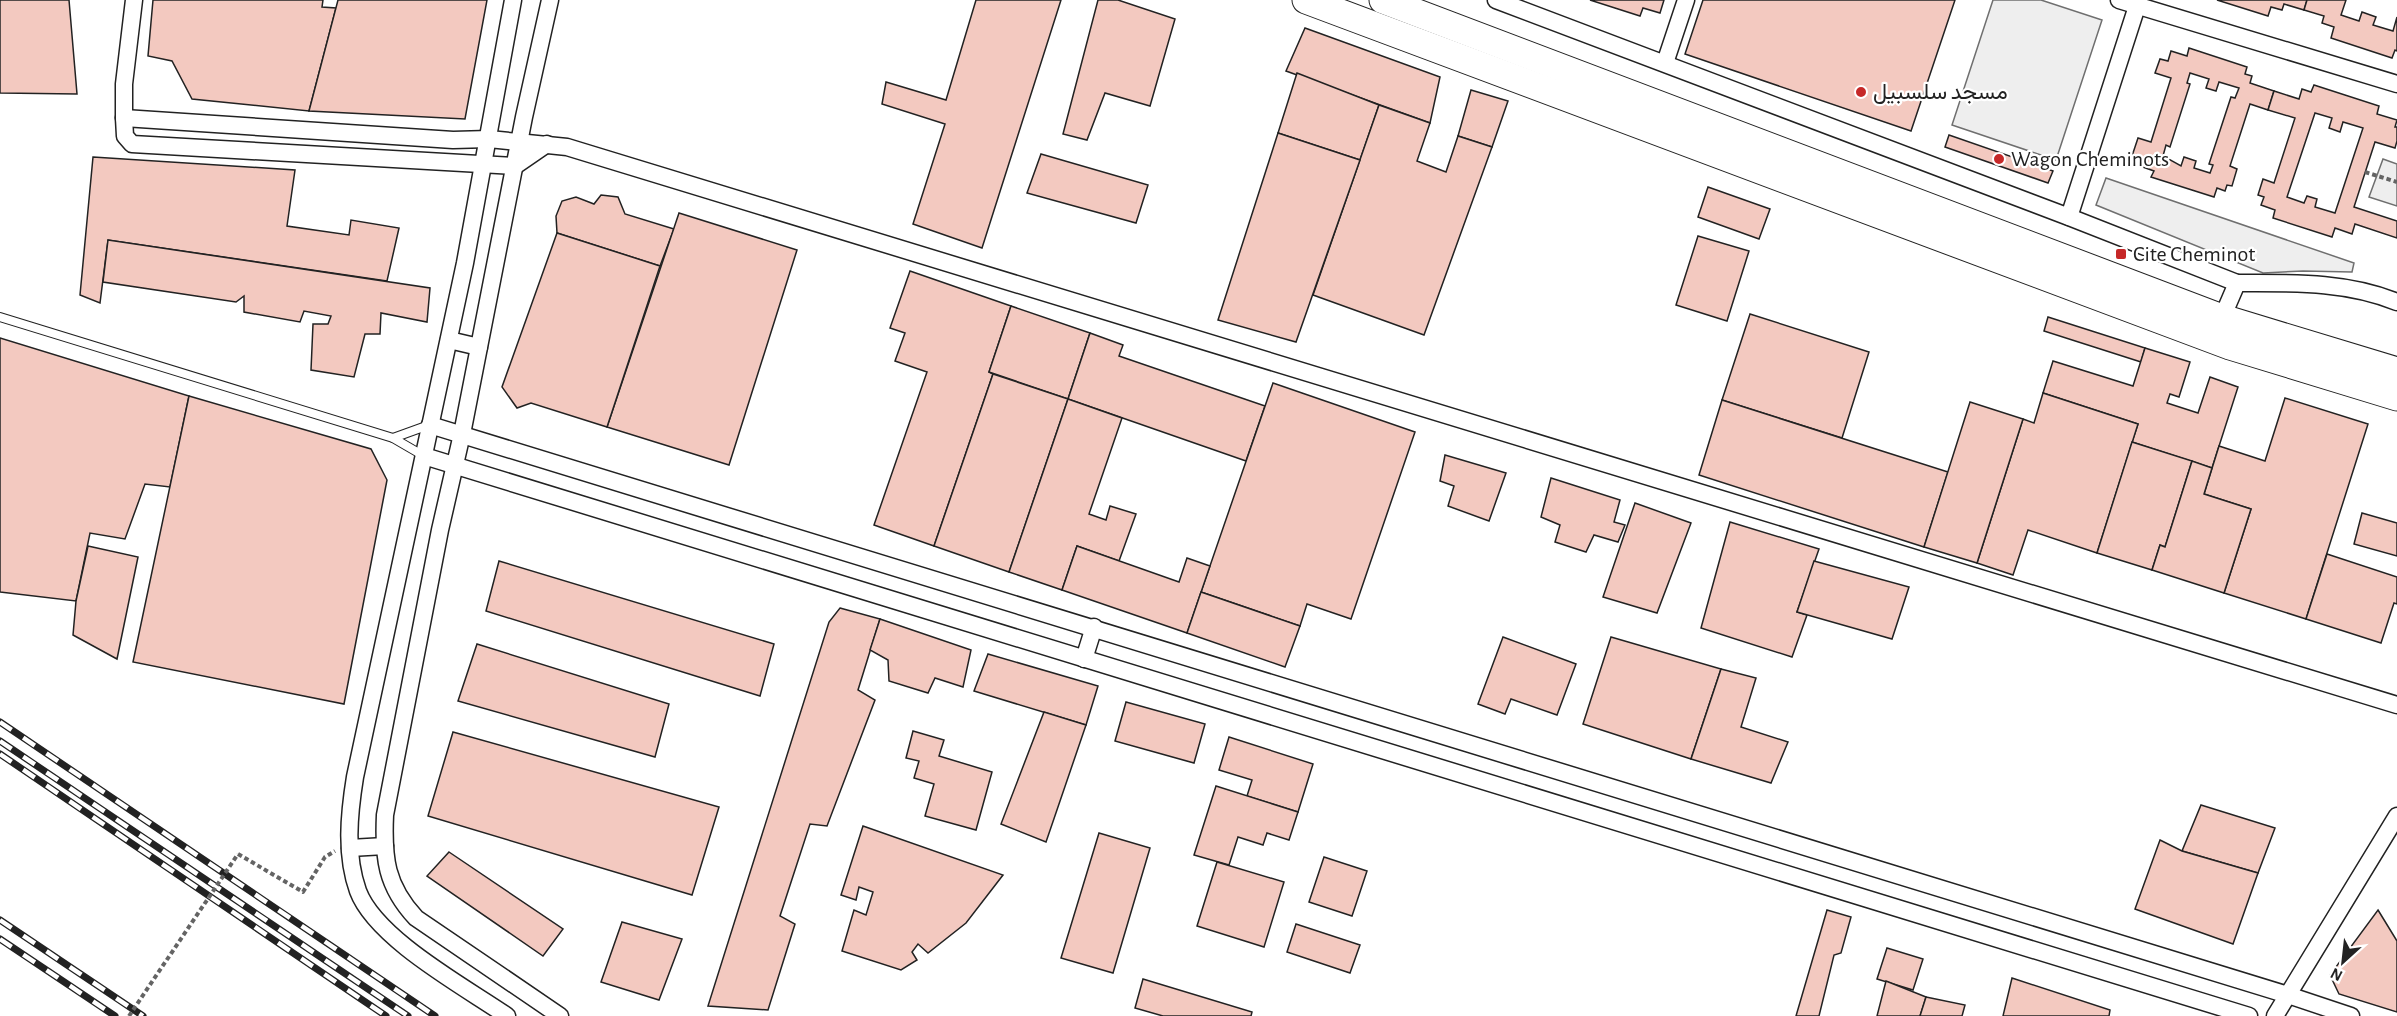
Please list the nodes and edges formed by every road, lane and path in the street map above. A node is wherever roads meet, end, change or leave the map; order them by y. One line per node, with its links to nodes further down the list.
1 (134, 0): 12 (street)
2 (513, 0): 13 (street)
3 (550, 0): 14 (street)
4 (1306, 0): 28 (main road)
5 (1383, 0): 24 (main road)
6 (1496, 0): 10 (street)
7 (1686, 0): 10 (street)
8 (2119, 0): 9 (street)
9 (2138, 3): 11 (street); 20 (street)
10 (1665, 63): 20 (street)
11 (2397, 84)
12 (124, 118): 13 (street); 16 (street)
13 (489, 138): 14 (street); 16 (street)
14 (519, 141): 15 (street); 17 (street)
15 (547, 144): 17 (street); 36 (street)
16 (484, 165): 17 (street); 25 (street)
17 (515, 166): 26 (street)
18 (2365, 172): 19 (path)
19 (2397, 183)
20 (2069, 217): 21 (street)
21 (2237, 284): 22 (street); 24 (street)
22 (2397, 302)
23 (0, 317): 31 (lane)
24 (2222, 318): 27 (main road)
25 (449, 340): 26 (street); 29 (street)
26 (479, 347): 30 (street)
27 (2397, 371)
28 (2397, 397)
29 (430, 425): 30 (street); 31 (lane); 32 (street)
30 (462, 434): 33 (street); 34 (street)
31 (393, 438): 32 (lane)
32 (424, 456): 33 (street); 39 (street)
33 (455, 466): 35 (street); 38 (street)
34 (1094, 627): 35 (street); 40 (street)
35 (1084, 658): 44 (street)
36 (2397, 705)
37 (2397, 816): 40 (street)
38 (385, 846): 39 (street); 43 (street)
39 (350, 849): 41 (path, bridge); 42 (street)
40 (2288, 994): 45 (street); 46 (street)
41 (129, 1016)
42 (507, 1016)
43 (560, 1016)
44 (2249, 1016)
45 (2276, 1016)
46 (2351, 1016)

